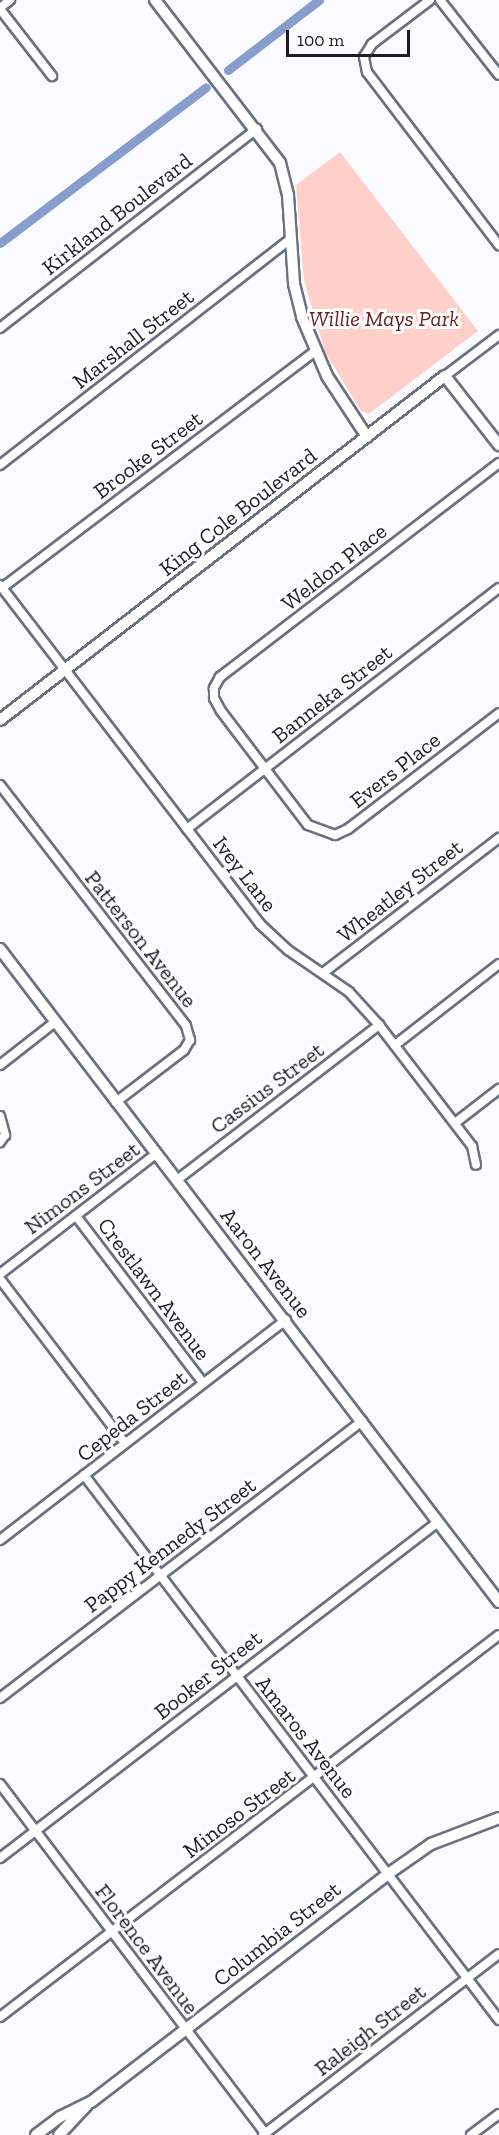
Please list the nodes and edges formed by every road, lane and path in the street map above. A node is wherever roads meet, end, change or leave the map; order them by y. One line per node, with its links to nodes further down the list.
1 (10, 0): 5 (street)
2 (155, 0): 8 (street)
3 (430, 0): 10 (street)
4 (440, 0): 6 (street)
5 (0, 9): 7 (street)
6 (499, 75)
7 (52, 76)
8 (257, 129): 9 (street); 11 (street, Kirkland Boulevard)
9 (288, 241): 13 (street); 18 (street, Marshall Street)
10 (499, 245)
11 (0, 328)
12 (499, 335): 14 (street, King Cole Boulevard)
13 (315, 351): 15 (street); 19 (street, Brooke Street)
14 (445, 376): 15 (street, King Cole Boulevard); 16 (street)
15 (367, 437): 21 (street, King Cole Boulevard)
16 (499, 445)
17 (499, 463): 24 (street, Weldon Place)
18 (0, 465)
19 (1, 587): 21 (street, Ivey Lane)
20 (499, 588): 24 (street, Banneka Street)
21 (65, 670): 23 (street, King Cole Boulevard); 26 (street, Ivey Lane)
22 (499, 713): 24 (street, Evers Place)
23 (0, 720)
24 (265, 768): 26 (street, Banneka Street)
25 (0, 785): 36 (street, Patterson Avenue)
26 (187, 829): 30 (street, Ivey Lane)
27 (499, 838): 30 (street, Wheatley Street)
28 (0, 950): 31 (street, Aaron Avenue)
29 (499, 964): 33 (street)
30 (323, 973): 32 (street, Ivey Lane)
31 (55, 1022): 34 (street); 36 (street, Aaron Avenue)
32 (379, 1025): 33 (street, Ivey Lane); 42 (street, Cassius Street)
33 (395, 1045): 38 (street, Ivey Lane)
34 (0, 1065)
35 (499, 1089): 38 (street)
36 (116, 1102): 40 (street, Aaron Avenue)
37 (2, 1119): 39 (street)
38 (455, 1123): 41 (street, Ivey Lane)
39 (0, 1142)
40 (157, 1153): 42 (street, Aaron Avenue); 43 (street, Nimons Street)
41 (476, 1166)
42 (177, 1180): 46 (street, Aaron Avenue)
43 (76, 1216): 44 (street, Nimons Street); 47 (street, Crestlawn Avenue)
44 (0, 1274)
45 (0, 1279): 49 (street)
46 (286, 1320): 47 (street, Cepeda Street); 48 (street, Aaron Avenue)
47 (203, 1383): 49 (street, Cepeda Street)
48 (362, 1420): 51 (street, Aaron Avenue); 53 (street, Pappy Kennedy Street)
49 (125, 1443): 50 (street, Cepeda Street)
50 (84, 1475): 52 (street, Cepeda Street); 53 (street, Amaros Avenue)
51 (438, 1522): 54 (street, Aaron Avenue); 56 (street, Booker Street)
52 (0, 1540)
53 (161, 1574): 56 (street, Amaros Avenue); 57 (street, Pappy Kennedy Street)
54 (499, 1602)
55 (499, 1635): 58 (street, Minoso Street)
56 (236, 1676): 58 (street, Amaros Avenue); 61 (street, Booker Street)
57 (0, 1698)
58 (315, 1778): 63 (street, Amaros Avenue); 64 (street, Minoso Street)
59 (0, 1784): 61 (street, Florence Avenue)
60 (499, 1818): 63 (street, Columbia Street)
61 (35, 1831): 62 (street, Booker Street); 64 (street, Florence Avenue)
62 (0, 1858)
63 (388, 1874): 66 (street, Amaros Avenue); 69 (street, Columbia Street)
64 (112, 1931): 67 (street, Minoso Street); 69 (street, Florence Avenue)
65 (499, 1953): 66 (street, Raleigh Street)
66 (467, 1978): 68 (street, Amaros Avenue); 72 (street, Raleigh Street)
67 (0, 2018)
68 (499, 2020)
69 (186, 2029): 70 (street, Columbia Street); 72 (street, Florence Avenue)
70 (91, 2102): 73 (street, Columbia Street); 74 (street, Columbia Street)
71 (499, 2114): 75 (street)
72 (265, 2134)
73 (36, 2135)
74 (59, 2135)
75 (471, 2135)

